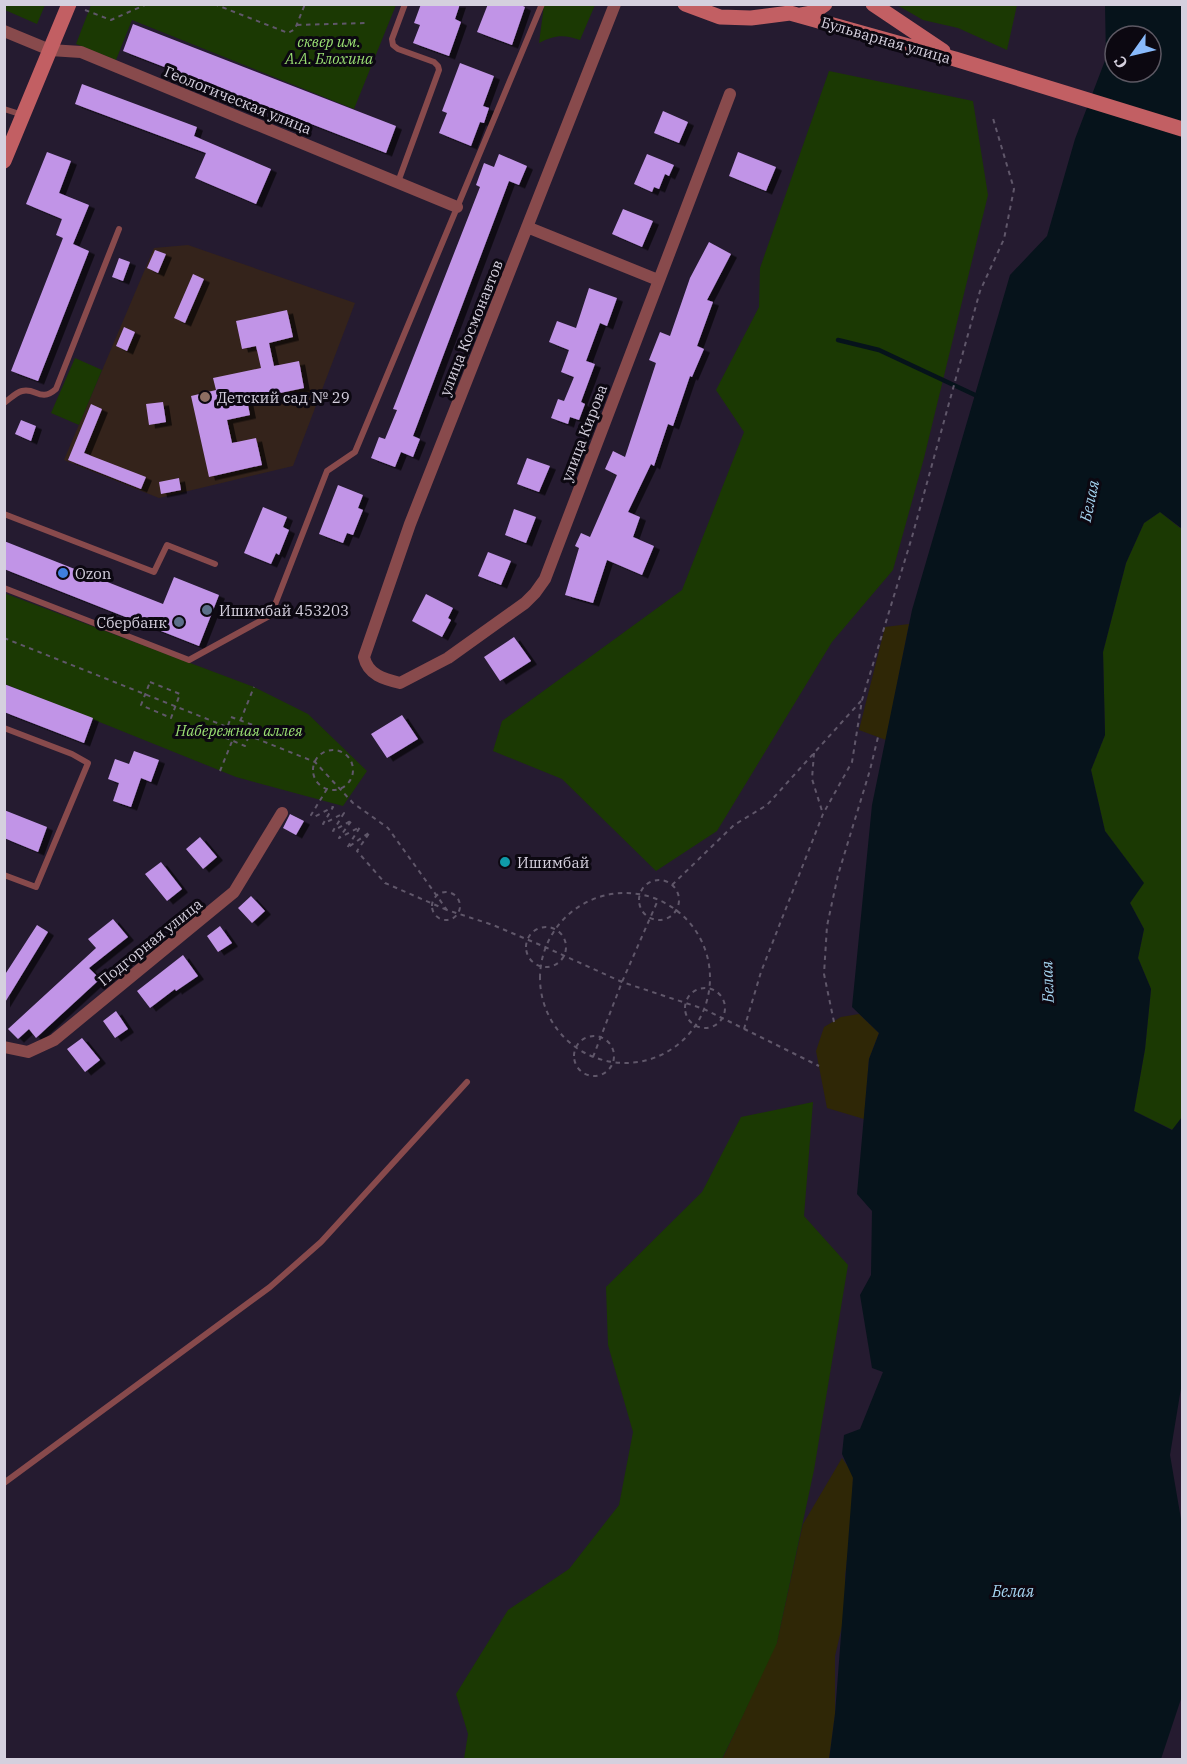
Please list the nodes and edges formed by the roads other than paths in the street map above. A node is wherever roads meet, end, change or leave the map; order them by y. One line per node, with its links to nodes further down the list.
1 (69, 4): 10 (main road)
2 (405, 4): 17 (lane)
3 (542, 4): 18 (lane)
4 (615, 4): 19 (street, улица Космонавтов)
5 (685, 4): 8 (main road, Бульварная улица)
6 (825, 4): 8 (main road)
7 (873, 4): 11 (main road)
8 (784, 9): 11 (main road, Бульварная улица)
9 (4, 31): 10 (street, Геологическая улица)
10 (50, 50): 14 (main road); 17 (street, Геологическая улица)
11 (955, 59): 15 (main road, Бульварная улица)
12 (730, 94): 21 (street, улица Кирова)
13 (4, 108): 14 (lane)
14 (23, 116): 16 (main road)
15 (1182, 129)
16 (4, 161)
17 (398, 182): 18 (street, Геологическая улица)
18 (457, 207): 25 (lane)
19 (527, 227): 21 (street); 26 (street, улица Космонавтов)
20 (119, 229): 22 (lane)
21 (658, 280): 26 (street, улица Кирова)
22 (4, 403)
23 (4, 514): 24 (lane)
24 (215, 564)
25 (4, 588)
26 (366, 666)
27 (4, 728): 29 (lane)
28 (282, 813): 30 (street, Подгорная улица)
29 (4, 874)
30 (4, 1047)
31 (467, 1082): 32 (lane)
32 (4, 1483)

